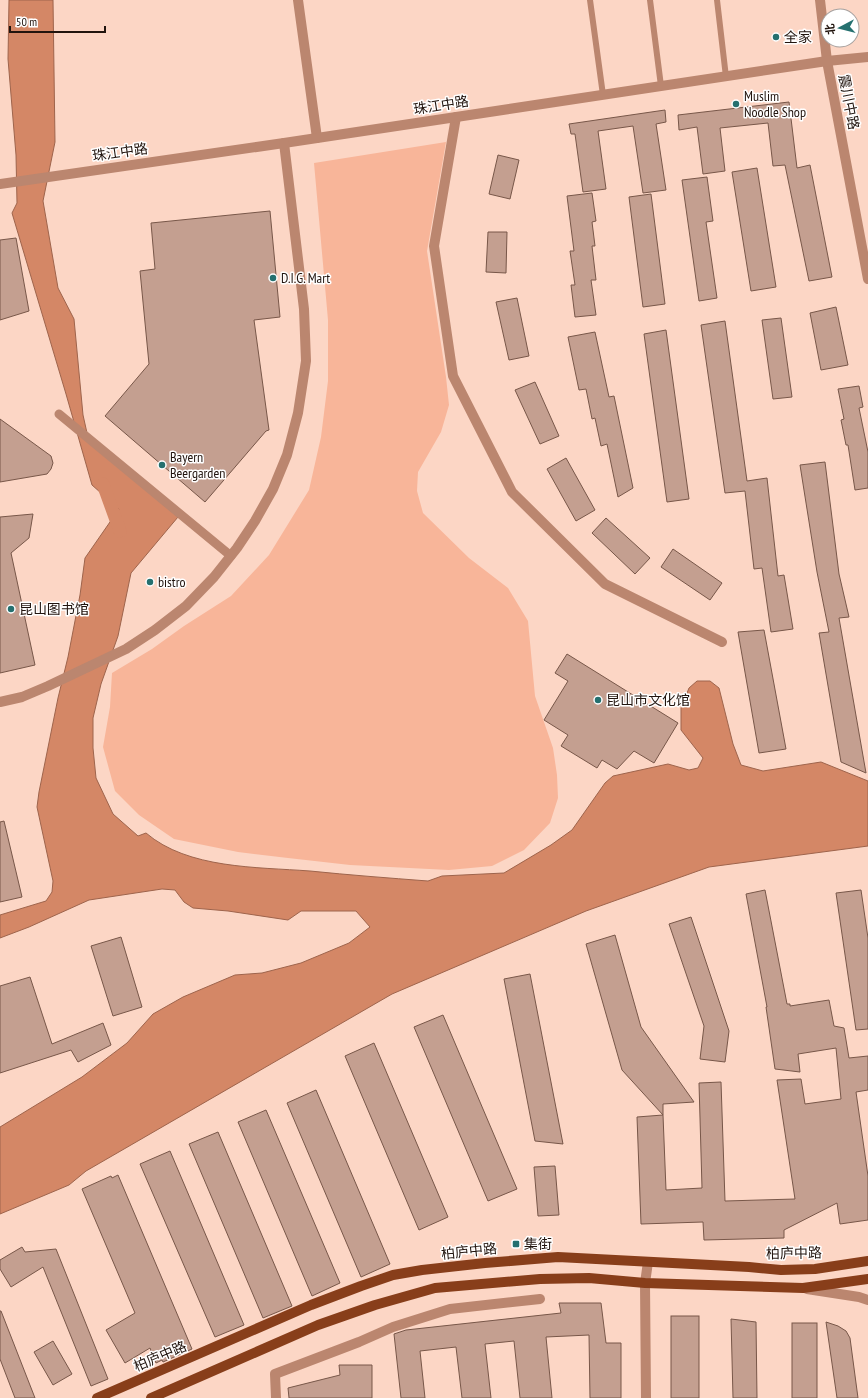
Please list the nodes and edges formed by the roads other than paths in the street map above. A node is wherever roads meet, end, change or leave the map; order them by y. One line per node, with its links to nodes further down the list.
1 (298, 0): 12 (street)
2 (590, 0): 10 (lane)
3 (650, 0): 9 (lane)
4 (717, 0): 8 (lane)
5 (820, 0): 7 (street, 震川中路)
6 (868, 57): 7 (street, 珠江中路)
7 (827, 61): 8 (street, 珠江中路); 15 (street, 震川中路)
8 (726, 77): 9 (street, 珠江中路)
9 (661, 86): 10 (street, 珠江中路)
10 (603, 95): 11 (street, 珠江中路)
11 (456, 117): 12 (street, 珠江中路); 18 (street)
12 (317, 138): 13 (street, 珠江中路)
13 (284, 143): 14 (street, 珠江中路); 17 (street)
14 (0, 184)
15 (868, 280)
16 (59, 414): 17 (street)
17 (231, 556): 19 (street)
18 (722, 642)
19 (0, 702)
20 (868, 1261): 21 (main road, 柏庐中路)
21 (648, 1262): 23 (street); 27 (main road, 柏庐中路)
22 (868, 1279): 24 (main road)
23 (645, 1284): 24 (main road); 28 (main road); 30 (street)
24 (803, 1288): 26 (street)
25 (540, 1299): 29 (street)
26 (868, 1300)
27 (97, 1398)
28 (152, 1398)
29 (276, 1398)
30 (646, 1398)

